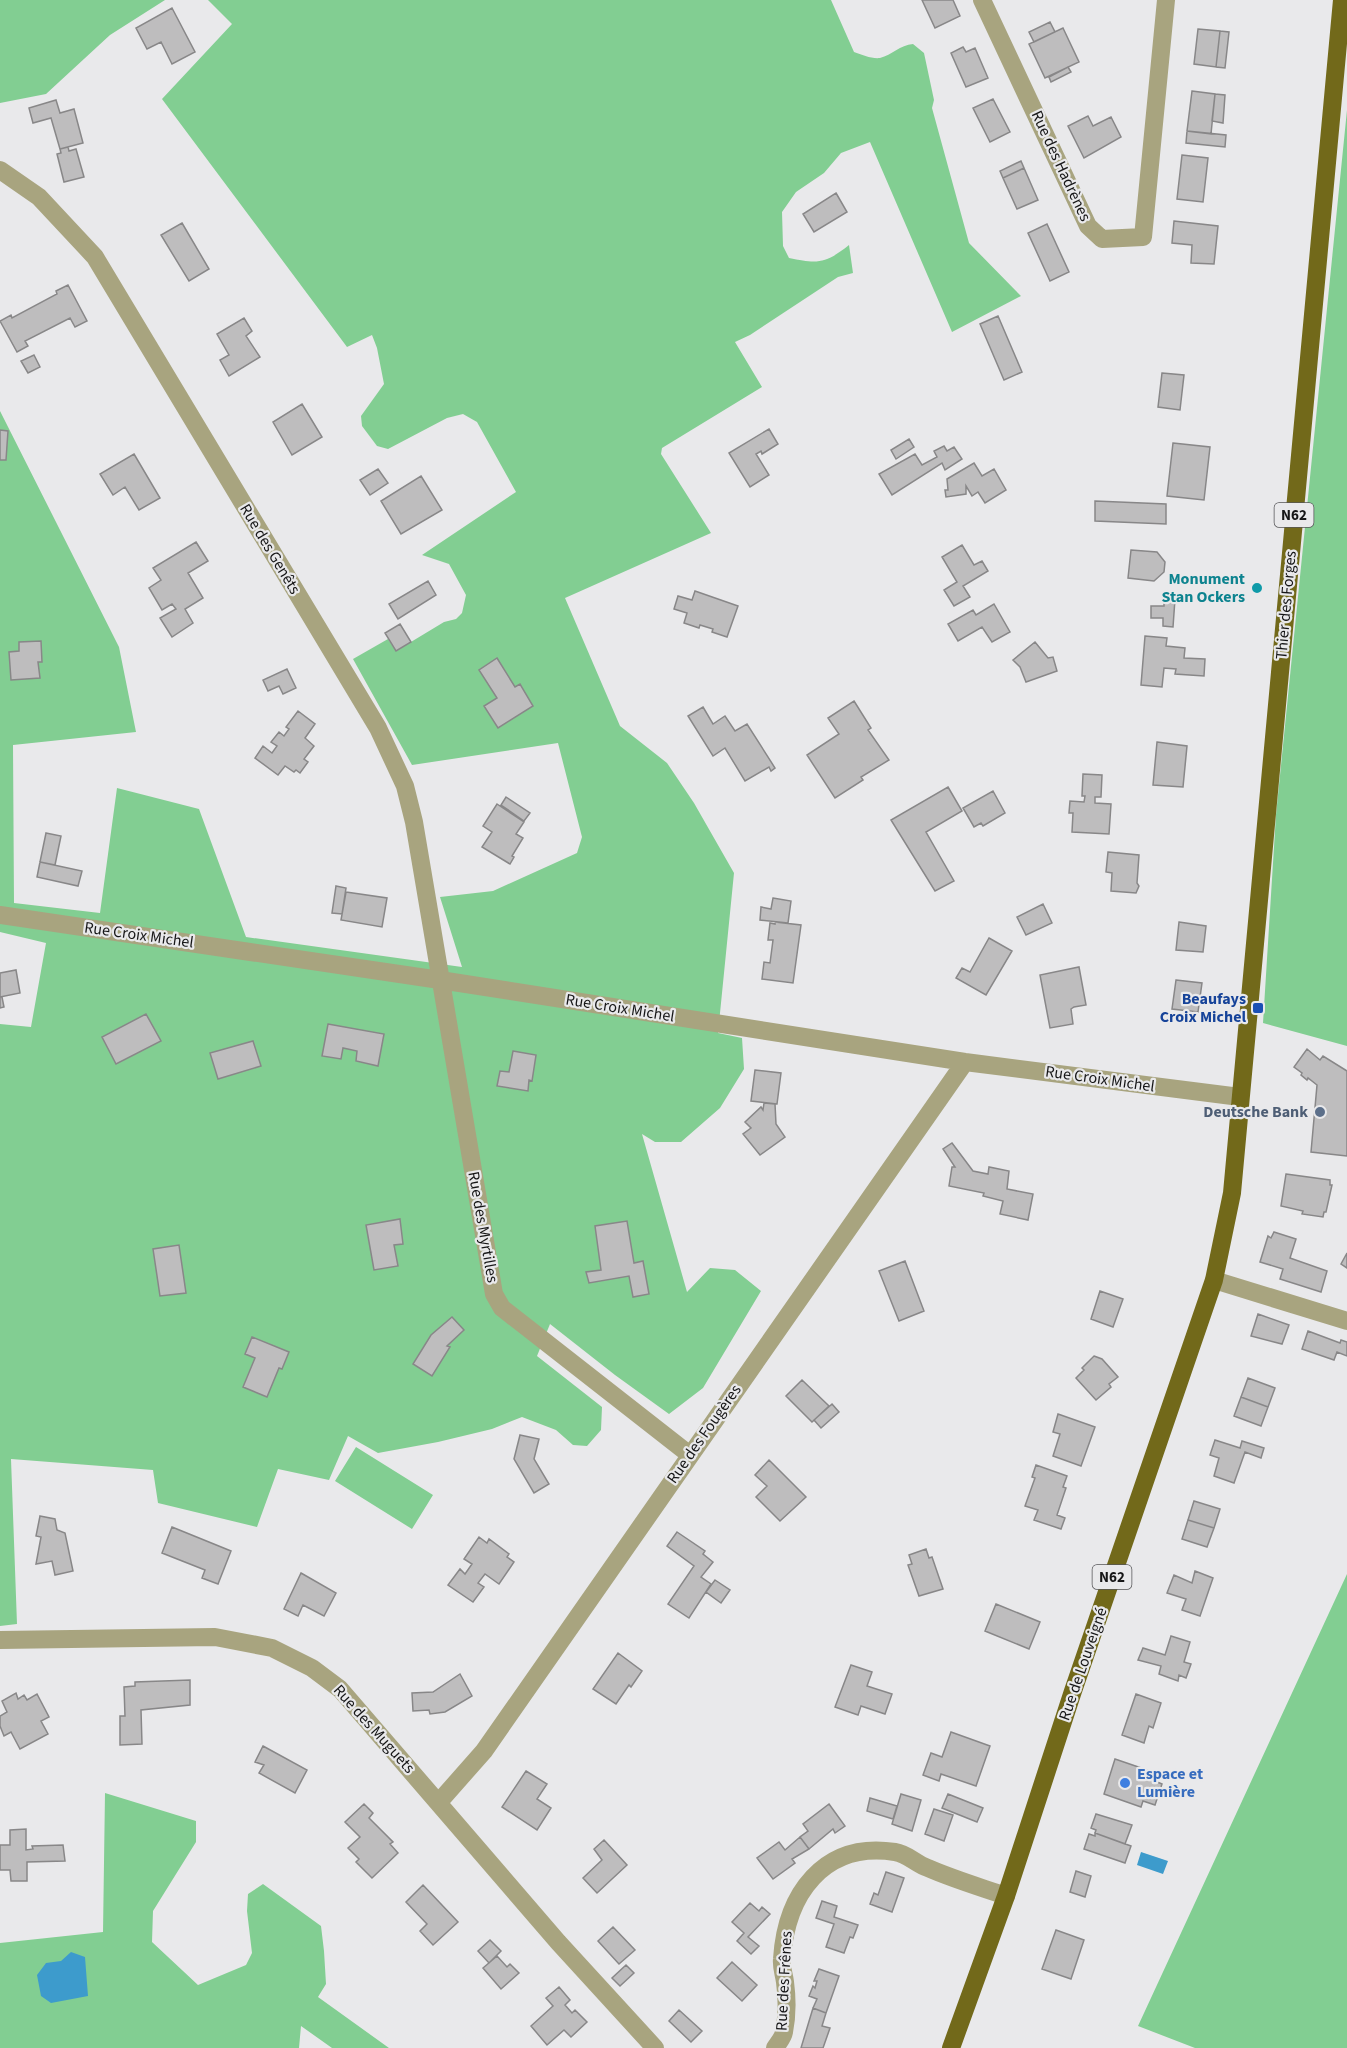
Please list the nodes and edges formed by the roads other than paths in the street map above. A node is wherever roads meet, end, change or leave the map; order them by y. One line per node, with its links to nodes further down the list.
1 (982, 0): 2 (street, Rue des Hadrènes)
2 (1166, 0)
3 (1342, 0): 8 (main road, Thier des Forges / N62)
4 (0, 170): 6 (street, Rue des Genêts)
5 (0, 915): 6 (street, Rue Croix Michel)
6 (440, 980): 7 (street, Rue Croix Michel); 11 (street, Rue des Myrtilles)
7 (965, 1062): 8 (street, Rue Croix Michel); 11 (street, Rue des Fougères)
8 (1240, 1097): 9 (main road, Rue de Louveigné / N62)
9 (1214, 1280): 10 (street); 14 (main road, Rue de Louveigné / N62)
10 (1347, 1321)
11 (690, 1455): 13 (street, Rue des Fougères)
12 (0, 1640): 13 (street, Rue des Muguets)
13 (439, 1802): 15 (street, Rue des Muguets)
14 (1006, 1896): 16 (street, Rue des Frênes); 17 (main road, Rue de Louveigné / N62)
15 (655, 2048)
16 (775, 2048)
17 (951, 2048)

